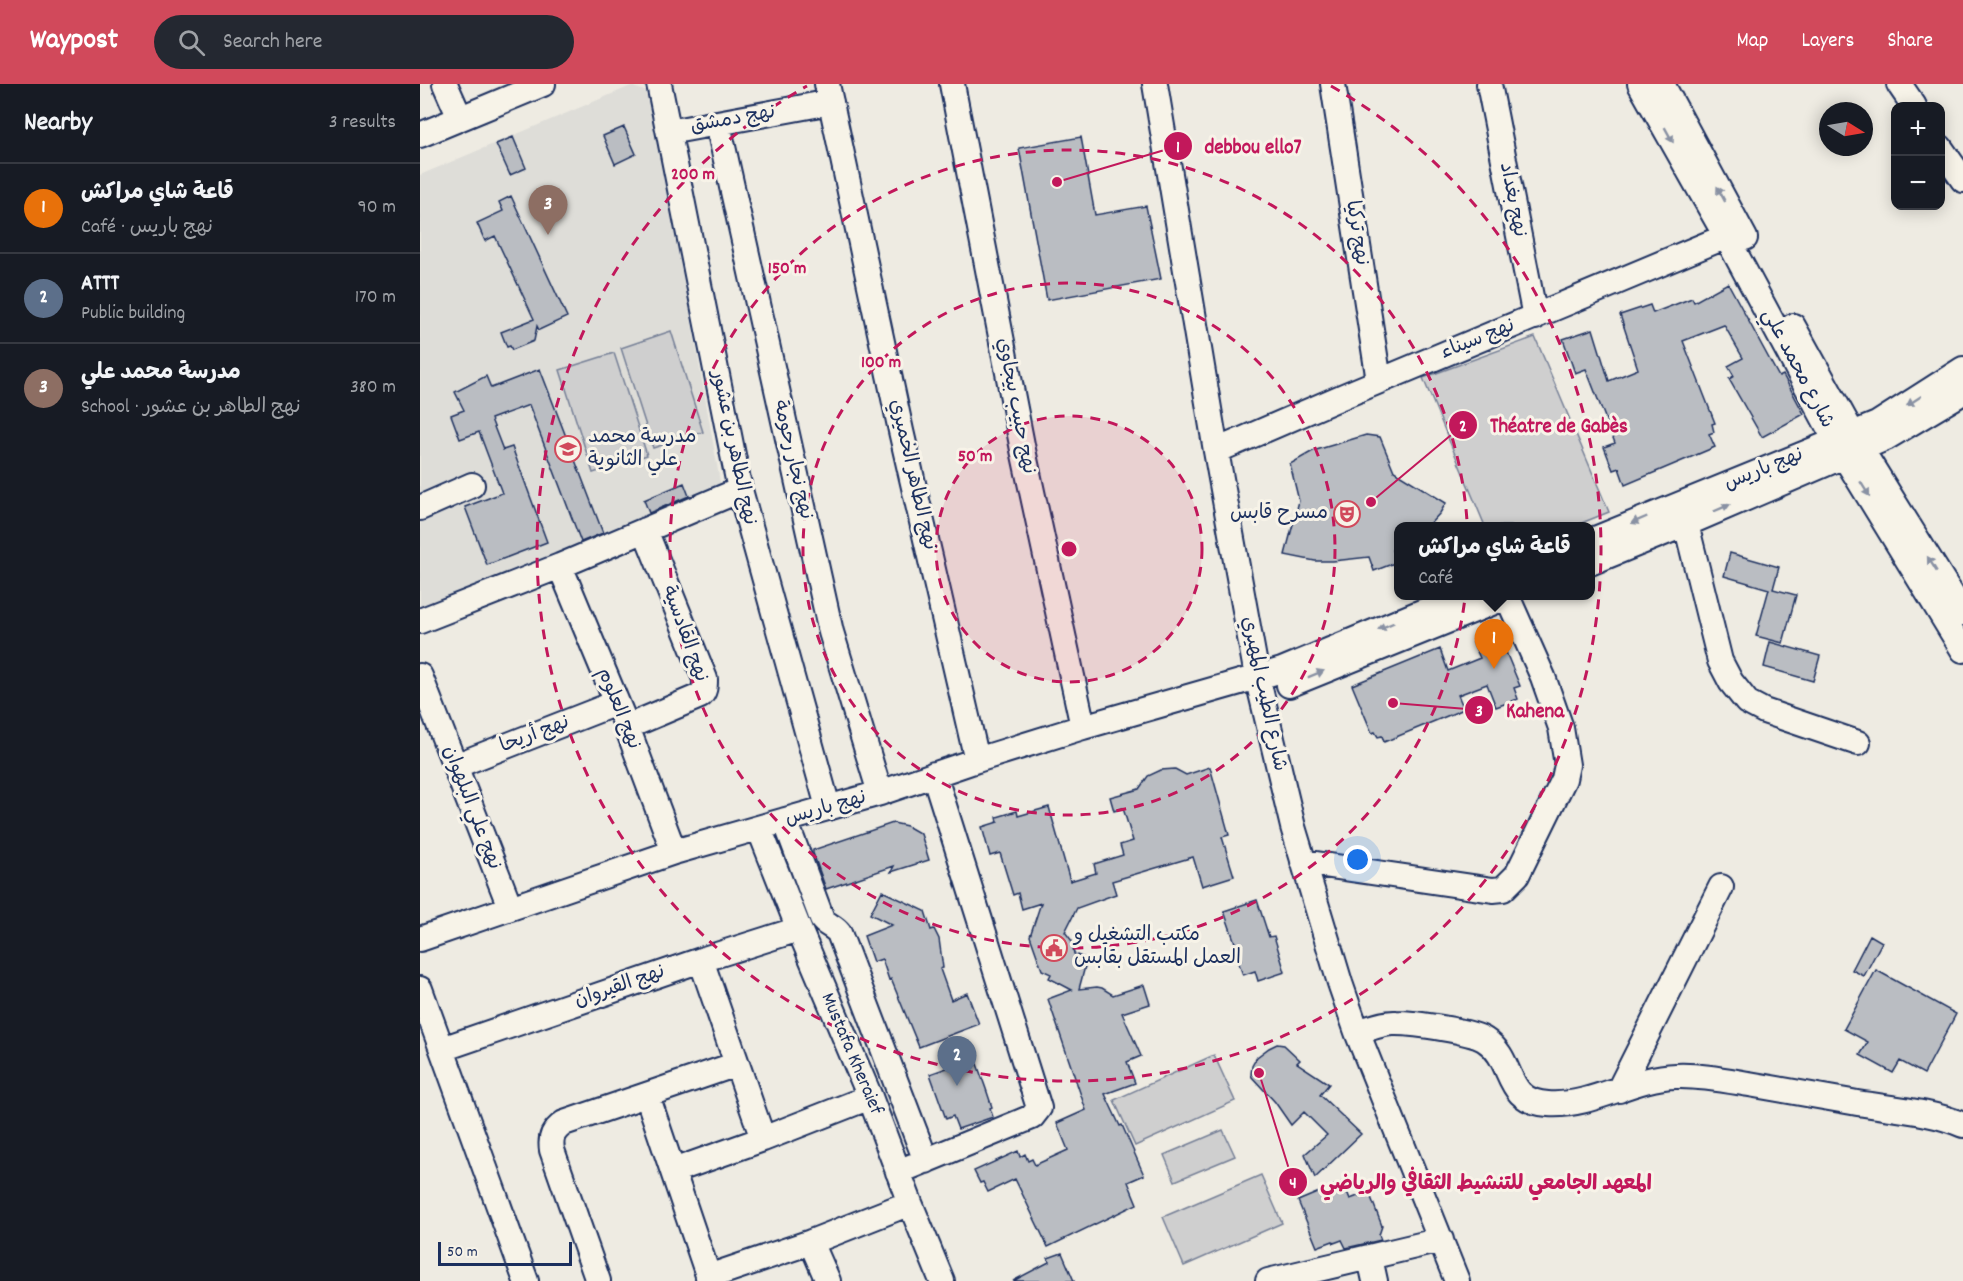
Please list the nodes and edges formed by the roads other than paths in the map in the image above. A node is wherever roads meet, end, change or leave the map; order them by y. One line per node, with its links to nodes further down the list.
1 (445, 84): 13 (street)
2 (543, 84): 13 (street)
3 (659, 84): 15 (street, نهج الطاهر بن عشور)
4 (952, 84): 43 (street, نهج حبيب بيجاوي)
5 (1155, 84): 25 (street, شارع الطيب المهيري)
6 (1332, 84): 22 (street, نهج تركيا)
7 (1489, 84): 20 (street, نهج بغداد)
8 (1640, 84): 19 (street, شارع محمد علي, one-way to 19)
9 (1662, 84): 19 (street, شارع محمد علي, one-way to 9)
10 (1899, 84): 12 (street)
11 (832, 89): 14 (street, نهج دمشق); 46 (street, نهج الطاهر الخميري)
12 (1911, 102)
13 (460, 118): 16 (street)
14 (718, 124): 15 (street, نهج دمشق); 49 (street, نهج نجار رحومة)
15 (669, 132): 27 (street, نهج الطاهر بن عشور)
16 (420, 135)
17 (1945, 153): 18 (street)
18 (1963, 180)
19 (1733, 233): 20 (street, نهج سيناء); 24 (street, شارع محمد علي)
20 (1535, 317): 22 (street, نهج سيناء)
21 (1963, 369): 24 (street, نهج باريس, one-way to 24)
22 (1379, 381): 25 (street, نهج سيناء)
23 (1963, 392): 24 (street, نهج باريس)
24 (1848, 445): 29 (street, نهج باريس); 37 (street, شارع محمد علي, one-way to 24); 39 (street, شارع محمد علي, one-way to 39)
25 (1216, 451): 41 (street, شارع الطيب المهيري)
26 (472, 485): 28 (street)
27 (740, 490): 30 (street); 50 (street, نهج الطاهر بن عشور)
28 (420, 508)
29 (1681, 514): 31 (street, نهج باريس, one-way to 31); 32 (street, نهج باريس); 45 (street)
30 (645, 530): 33 (street); 44 (street, نهج القادسية)
31 (1595, 540)
32 (1595, 560)
33 (560, 566): 38 (street); 42 (street, نهج العلوم)
34 (1450, 600): 41 (street, نهج باريس, one-way to 41)
35 (1498, 600): 41 (street, نهج باريس, one-way to 35)
36 (1510, 600): 54 (street)
37 (1963, 614)
38 (420, 621)
39 (1963, 650)
40 (420, 676): 47 (street, نهج علي البلهوان)
41 (1259, 683): 43 (street, نهج باريس); 54 (street, شارع الطيب المهيري)
42 (616, 704): 44 (street, نهج العلوم); 47 (street, نهج أريحا)
43 (1083, 727): 46 (street, نهج باريس)
44 (627, 728): 53 (street, نهج العلوم)
45 (1858, 743)
46 (977, 760): 48 (street, نهج باريس)
47 (454, 766): 56 (street, نهج علي البلهوان)
48 (934, 774): 49 (street, نهج باريس); 69 (street)
49 (880, 793): 50 (street, نهج باريس)
50 (828, 807): 51 (street, نهج باريس)
51 (785, 820): 52 (street, نهج باريس); 69 (street)
52 (759, 828): 53 (street, نهج باريس); 57 (street, Mustafa Kheraief)
53 (674, 852): 56 (street, نهج باريس)
54 (1303, 862): 61 (street, شارع الطيب المهيري)
55 (1721, 887): 64 (street)
56 (510, 907): 58 (street, نهج باريس)
57 (799, 929): 59 (street, نهج القيروان); 66 (street, Mustafa Kheraief)
58 (420, 939)
59 (700, 960): 62 (street, نهج القيروان); 63 (street)
60 (420, 989): 62 (street)
61 (1357, 1032): 64 (street); 73 (street, شارع الطيب المهيري)
62 (442, 1049): 77 (street)
63 (737, 1064): 65 (street); 68 (street)
64 (1619, 1090): 67 (street)
65 (647, 1095): 70 (street); 78 (street)
66 (870, 1097): 68 (street); 71 (street, Mustafa Kheraief)
67 (1963, 1125)
68 (763, 1139): 70 (street)
69 (926, 1161): 71 (street)
70 (673, 1171): 76 (street)
71 (898, 1173): 72 (street, Mustafa Kheraief)
72 (910, 1203): 74 (street); 80 (street, Mustafa Kheraief)
73 (1441, 1240): 75 (street); 82 (street, شارع الطيب المهيري)
74 (811, 1242): 76 (street); 79 (street)
75 (1372, 1269): 81 (street)
76 (709, 1279)
77 (526, 1281)
78 (598, 1281)
79 (828, 1281)
80 (942, 1281)
81 (1268, 1281)
82 (1457, 1281)

